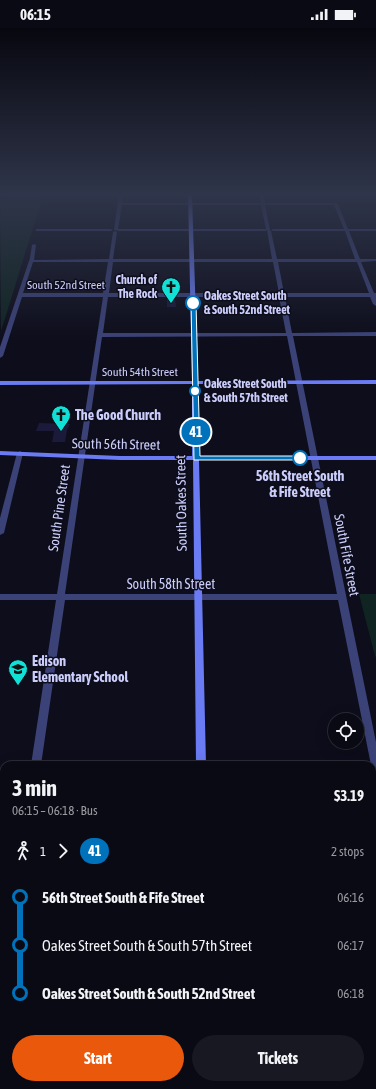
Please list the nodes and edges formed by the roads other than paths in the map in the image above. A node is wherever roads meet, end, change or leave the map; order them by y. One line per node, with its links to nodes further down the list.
1 (113, 244): 6 (street, South Pine Street)
2 (192, 244): 7 (street, South Oakes Street)
3 (272, 244): 8 (street, South Fife Street)
4 (352, 244): 9 (street)
5 (34, 245): 11 (street)
6 (111, 260): 7 (street); 11 (street); 14 (street, South Pine Street)
7 (192, 260): 8 (street); 15 (street, South Oakes Street)
8 (275, 260): 9 (street); 12 (street, South Fife Street)
9 (360, 260): 10 (street); 16 (street)
10 (376, 260)
11 (31, 261): 13 (street)
12 (282, 294): 15 (street, South 52nd Street); 16 (street, South 52nd Street); 23 (street, South Fife Street)
13 (20, 295): 14 (street, South 52nd Street); 19 (street)
14 (106, 295): 15 (street, South 52nd Street); 21 (street, South Pine Street)
15 (193, 295): 22 (street, South Oakes Street)
16 (374, 295): 17 (street)
17 (376, 304)
18 (0, 334): 19 (street)
19 (7, 334): 24 (street)
20 (376, 334): 23 (street)
21 (100, 335): 22 (street); 29 (street, South Pine Street)
22 (194, 335): 23 (street); 25 (street, South Oakes Street)
23 (290, 335): 26 (street, South Fife Street)
24 (0, 356)
25 (195, 382): 26 (street, South 54th Street); 29 (street, South 54th Street); 33 (street, South Oakes Street)
26 (299, 382): 27 (street, South 54th Street); 34 (street, South Fife Street)
27 (376, 382)
28 (0, 383): 29 (street, South 54th Street)
29 (92, 383): 32 (street, South Pine Street)
30 (0, 453): 31 (street, South 56th Street)
31 (20, 453): 32 (street, South 56th Street); 36 (street)
32 (81, 457): 33 (street, South 56th Street); 38 (street, South Pine Street)
33 (196, 458): 34 (street, South 56th Street); 39 (street, South Oakes Street)
34 (314, 458): 35 (street, South 56th Street); 40 (street, South Fife Street)
35 (376, 458)
36 (0, 533)
37 (0, 596): 38 (street, South 58th Street)
38 (61, 597): 39 (street, South 58th Street); 41 (street, South Pine Street)
39 (198, 597): 40 (street, South 58th Street); 42 (street, South Oakes Street)
40 (342, 597): 43 (street, South Fife Street)
41 (37, 761)
42 (201, 761)
43 (375, 761)

